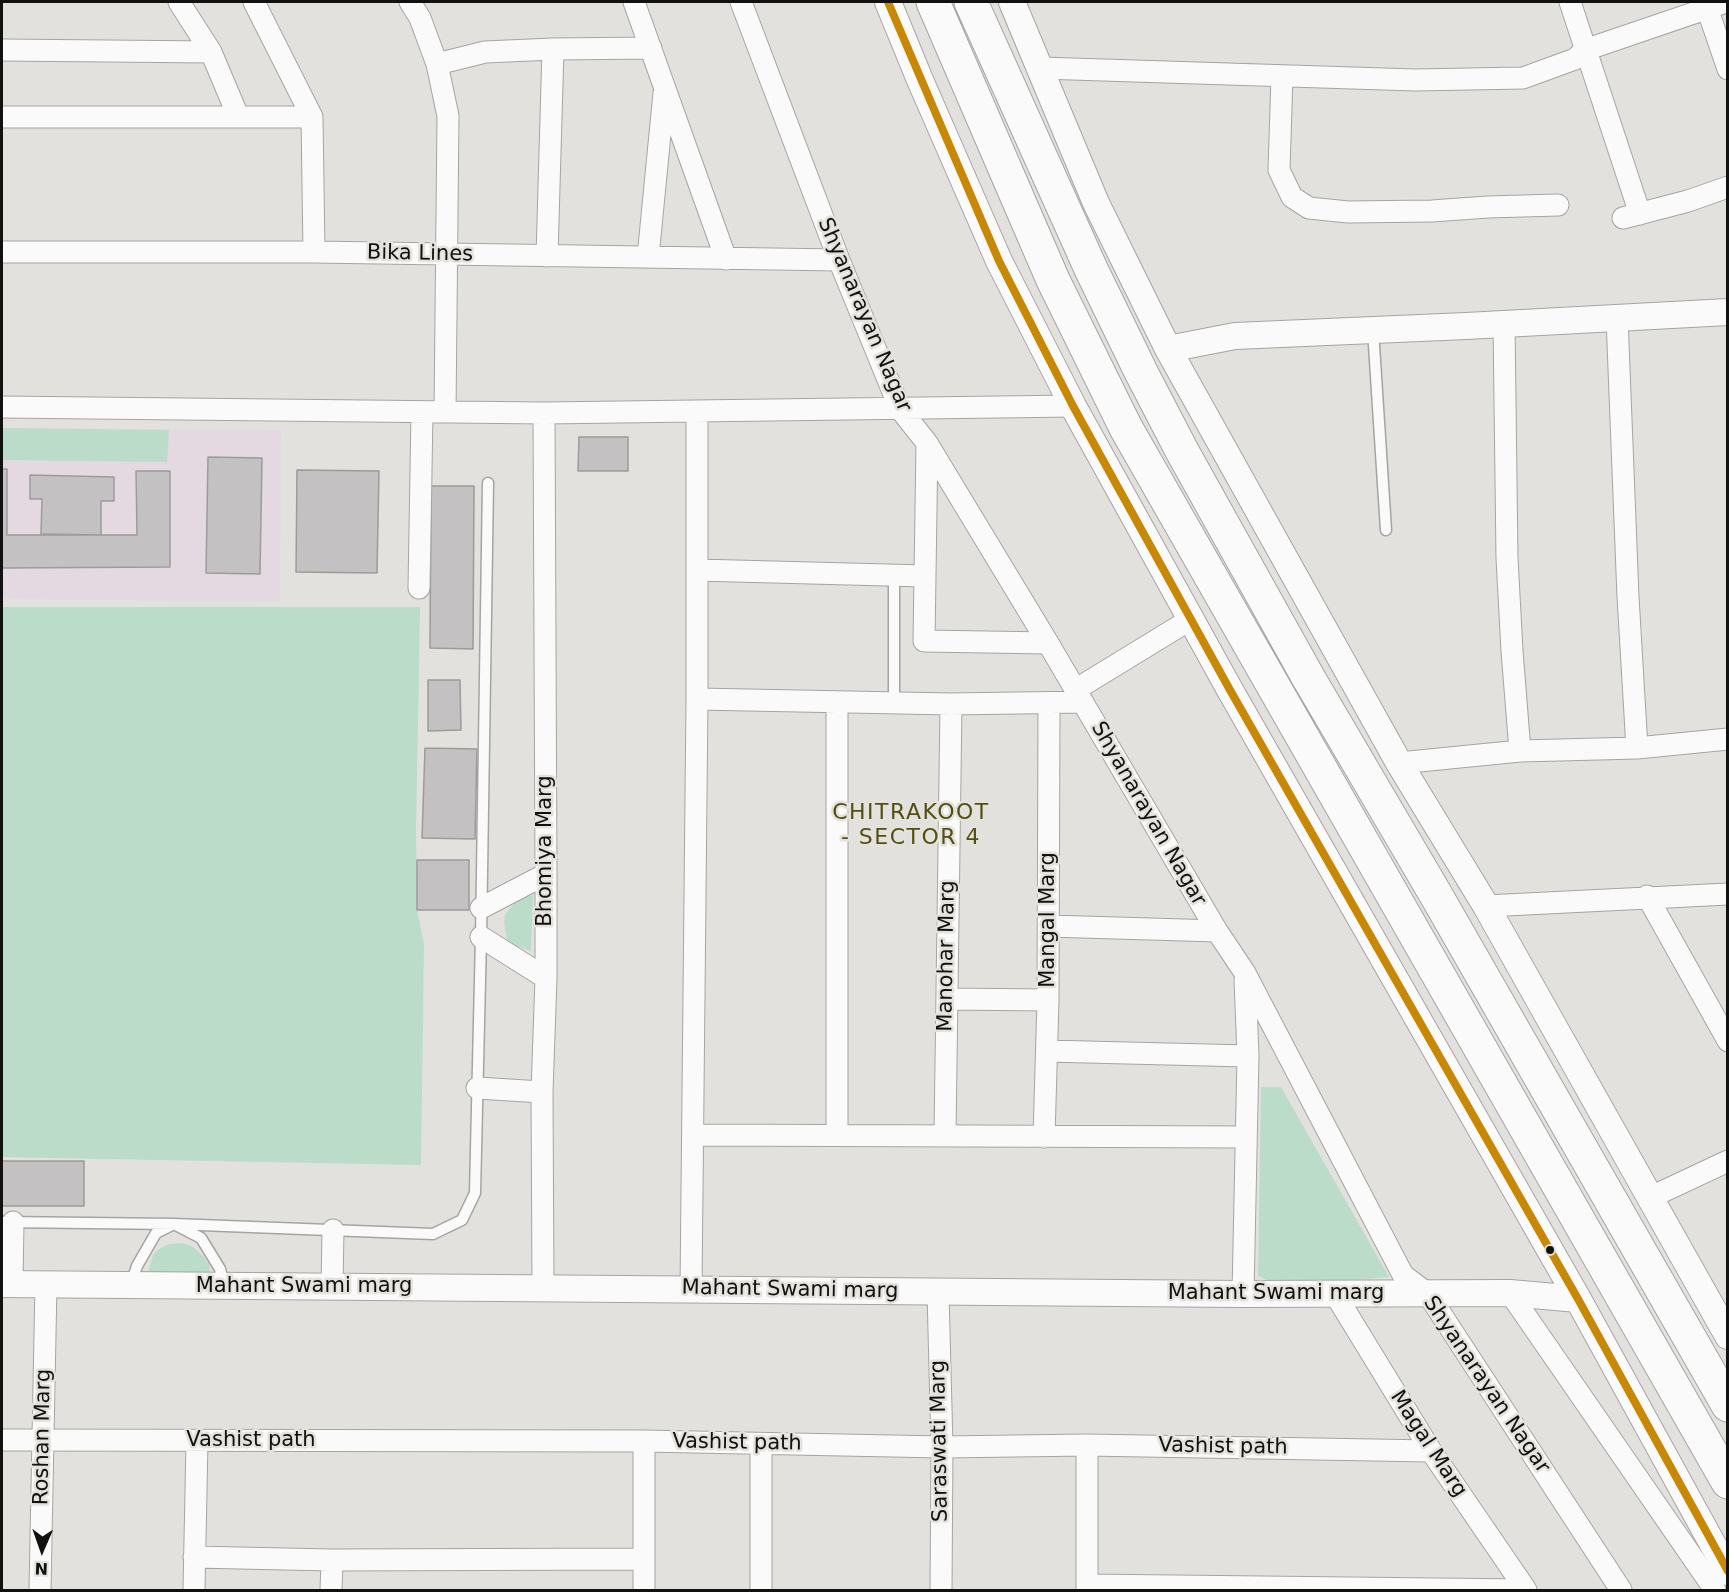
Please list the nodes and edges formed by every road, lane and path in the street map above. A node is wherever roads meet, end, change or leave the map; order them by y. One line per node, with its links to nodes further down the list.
1 (179, 2): 16 (street)
2 (254, 2): 24 (street)
3 (410, 2): 17 (street)
4 (634, 2): 12 (street)
5 (741, 2): 33 (street, Shyanarayan Nagar)
6 (888, 2): 39 (street)
7 (933, 2): 115 (highway)
8 (971, 2): 106 (highway)
9 (1012, 2): 18 (street)
10 (1570, 2): 15 (street)
11 (1713, 3): 15 (street); 19 (street)
12 (651, 48): 13 (street); 21 (street)
13 (553, 49): 17 (street); 30 (street)
14 (2, 50): 16 (street)
15 (1585, 50): 20 (street); 25 (street)
16 (210, 52): 22 (street)
17 (437, 64): 29 (street)
18 (1041, 68): 20 (street); 38 (street)
19 (1728, 69)
20 (1282, 76): 26 (street)
21 (664, 85): 31 (street); 32 (street)
22 (238, 116): 23 (street); 24 (street)
23 (2, 117)
24 (312, 117): 28 (street)
25 (1728, 187)
26 (1558, 205)
27 (2, 252): 28 (street, Bika Lines)
28 (314, 252): 29 (street, Bika Lines)
29 (447, 255): 30 (street, Bika Lines); 44 (street)
30 (547, 256): 31 (street, Bika Lines)
31 (648, 257): 32 (street, Bika Lines)
32 (726, 259): 33 (street, Bika Lines)
33 (839, 260): 41 (street, Shyanarayan Nagar)
34 (1728, 312): 35 (street)
35 (1617, 318): 36 (street); 62 (street)
36 (1504, 324): 37 (street); 63 (street)
37 (1373, 330): 38 (street); 48 (lane)
38 (1168, 349): 64 (street)
39 (1073, 406): 41 (street); 53 (street)
40 (2, 407): 43 (street)
41 (900, 409): 42 (street); 46 (street, Shyanarayan Nagar)
42 (697, 411): 45 (street); 49 (street)
43 (422, 412): 44 (street); 52 (street)
44 (445, 412): 45 (street)
45 (544, 413): 65 (street, Bhomiya Marg)
46 (927, 443): 51 (street); 54 (street, Shyanarayan Nagar)
47 (488, 483): 69 (lane)
48 (1386, 530)
49 (697, 570): 50 (street); 56 (street)
50 (894, 576): 51 (street); 59 (lane)
51 (925, 576): 54 (street)
52 (419, 588)
53 (1191, 619): 55 (street); 104 (street)
54 (1048, 643): 55 (street, Shyanarayan Nagar)
55 (1079, 696): 58 (street); 71 (street, Shyanarayan Nagar)
56 (698, 699): 57 (street); 82 (street)
57 (837, 702): 59 (street); 83 (street)
58 (1049, 703): 60 (street); 70 (street, Mangal Marg)
59 (894, 704): 60 (street)
60 (951, 704): 75 (street, Manohar Marg)
61 (1728, 739): 62 (street)
62 (1637, 748): 63 (street)
63 (1520, 751): 64 (street)
64 (1399, 763): 68 (street)
65 (546, 874): 69 (street); 74 (street, Bhomiya Marg)
66 (1728, 894): 67 (street)
67 (1647, 896): 68 (street); 77 (street)
68 (1486, 906): 88 (street)
69 (481, 908): 72 (lane)
70 (1049, 926): 71 (street); 76 (street, Mangal Marg)
71 (1217, 931): 73 (street, Shyanarayan Nagar)
72 (481, 938): 74 (street); 80 (lane)
73 (1245, 973): 79 (street); 103 (street, Shyanarayan Nagar)
74 (546, 978): 81 (street, Bhomiya Marg)
75 (947, 999): 76 (street); 84 (street, Manohar Marg)
76 (1048, 1000): 78 (street, Mangal Marg)
77 (1728, 1041)
78 (1047, 1051): 79 (street); 85 (street, Mangal Marg)
79 (1248, 1056): 86 (street)
80 (477, 1088): 81 (street); 91 (lane)
81 (542, 1092): 97 (street, Bhomiya Marg)
82 (694, 1135): 83 (street); 98 (street)
83 (837, 1136): 84 (street)
84 (945, 1136): 85 (street)
85 (1044, 1137): 86 (street)
86 (1246, 1137): 101 (street)
87 (1728, 1161): 88 (street)
88 (1649, 1198): 105 (street)
89 (7, 1222): 90 (lane); 92 (street)
90 (174, 1224): 91 (lane); 94 (lane); 95 (lane)
91 (333, 1230): 96 (street)
92 (7, 1284): 93 (street, Mahant Swami marg)
93 (46, 1284): 94 (street, Mahant Swami marg); 108 (street, Roshan Marg)
94 (131, 1286): 95 (street, Mahant Swami marg)
95 (225, 1286): 96 (street, Mahant Swami marg)
96 (332, 1287): 97 (street, Mahant Swami marg)
97 (543, 1288): 98 (street, Mahant Swami marg)
98 (692, 1289): 99 (street, Mahant Swami marg)
99 (938, 1292): 101 (street, Mahant Swami marg); 113 (street, Saraswati Marg)
100 (1510, 1293): 103 (street, Mahant Swami marg); 104 (street, Mahant Swami marg); 129 (street)
101 (1243, 1294): 102 (street, Mahant Swami marg)
102 (1335, 1294): 103 (street, Mahant Swami marg); 114 (street, Magal Marg)
103 (1428, 1294): 128 (street, Shyanarayan Nagar)
104 (1578, 1299): 119 (street)
105 (1728, 1336)
106 (1728, 1405)
107 (2, 1440): 108 (street, Vashist path)
108 (43, 1440): 109 (street, Vashist path); 121 (street, Roshan Marg)
109 (197, 1441): 110 (street, Vashist path); 116 (street)
110 (644, 1441): 111 (street, Vashist path); 117 (street)
111 (761, 1444): 113 (street, Vashist path); 125 (street)
112 (1087, 1445): 113 (street, Vashist path); 114 (street, Vashist path); 120 (street)
113 (942, 1447): 126 (street, Saraswati Marg)
114 (1431, 1450): 127 (street, Magal Marg)
115 (1728, 1482)
116 (194, 1557): 118 (street); 122 (street)
117 (644, 1559): 118 (street); 124 (street)
118 (332, 1560): 123 (street)
119 (1728, 1572)
120 (1087, 1588): 127 (street)
121 (40, 1590)
122 (194, 1590)
123 (331, 1590)
124 (644, 1590)
125 (761, 1590)
126 (941, 1590)
127 (1526, 1590)
128 (1621, 1590)
129 (1716, 1590)

